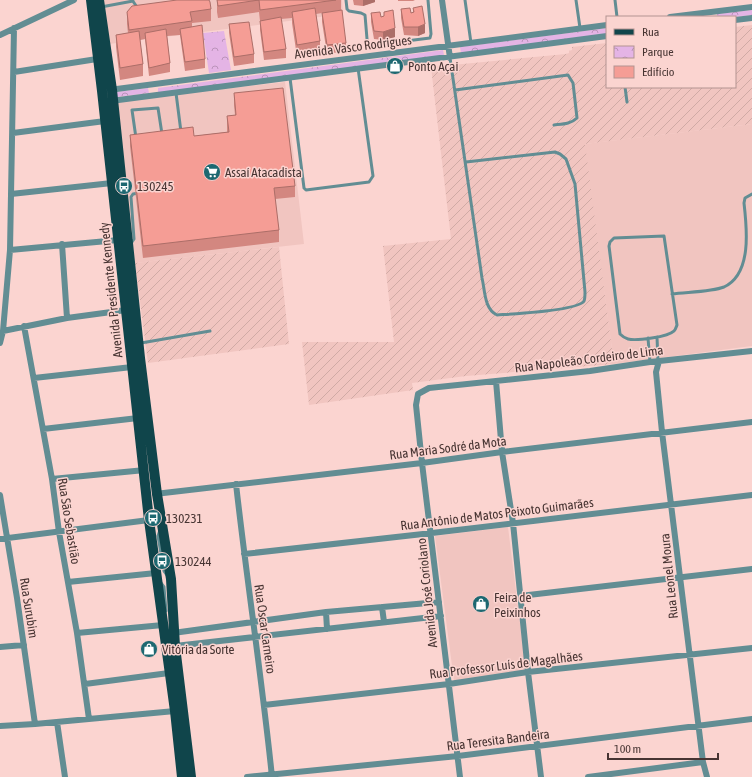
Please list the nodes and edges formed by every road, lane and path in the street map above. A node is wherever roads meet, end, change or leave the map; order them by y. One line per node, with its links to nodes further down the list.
1 (74, 0): 19 (street)
2 (91, 0): 29 (main road, Avenida Presidente Kennedy)
3 (346, 0): 26 (lane)
4 (428, 0): 23 (lane)
5 (442, 0): 25 (street)
6 (465, 0): 24 (lane)
7 (576, 0): 20 (lane)
8 (615, 0): 14 (lane)
9 (133, 1): 10 (lane); 12 (lane)
10 (100, 3): 37 (main road, Avenida Presidente Kennedy)
11 (752, 7): 13 (street)
12 (138, 9)
13 (716, 14): 15 (street)
14 (617, 16)
15 (685, 16)
16 (752, 18): 17 (street)
17 (736, 20)
18 (606, 25): 20 (street, Avenida Vasco Rodrigues)
19 (14, 28): 21 (street); 31 (street)
20 (580, 28): 24 (street, Avenida Vasco Rodrigues)
21 (0, 35)
22 (606, 36): 28 (street, Avenida Vasco Rodrigues)
23 (410, 41): 26 (lane); 27 (lane)
24 (471, 43): 25 (street, Avenida Vasco Rodrigues)
25 (448, 46): 27 (street, Avenida Vasco Rodrigues); 28 (street)
26 (391, 48): 27 (street, Avenida Vasco Rodrigues); 33 (street, Avenida Vasco Rodrigues)
27 (407, 51)
28 (450, 58): 30 (street, Avenida Vasco Rodrigues); 35 (lane)
29 (97, 60): 31 (street); 37 (main road, Avenida Presidente Kennedy)
30 (358, 68): 32 (street, Avenida Vasco Rodrigues); 32 (lane)
31 (14, 72): 42 (street)
32 (290, 78): 36 (street, Avenida Vasco Rodrigues)
33 (153, 84): 37 (street, Avenida Vasco Rodrigues); 38 (street)
34 (625, 88): 39 (lane)
35 (455, 90): 41 (lane); 46 (lane)
36 (176, 93): 38 (street, Avenida Vasco Rodrigues); 43 (lane)
37 (108, 96): 38 (street, Avenida Vasco Rodrigues); 40 (main road, Avenida Presidente Kennedy); 53 (main road, Avenida Presidente Kennedy)
38 (154, 96)
39 (627, 102)
40 (104, 121): 42 (street); 47 (main road, Avenida Presidente Kennedy)
41 (554, 125)
42 (13, 133): 49 (street)
43 (175, 135)
44 (168, 136): 45 (lane)
45 (136, 140)
46 (466, 162): 46 (lane)
47 (112, 183): 49 (street); 51 (main road, Avenida Presidente Kennedy)
48 (143, 192): 53 (lane)
49 (11, 194): 54 (street)
50 (752, 194): 55 (lane)
51 (118, 240): 52 (street); 56 (main road, Avenida Presidente Kennedy)
52 (62, 244): 54 (street); 57 (street)
53 (128, 248): 64 (main road, Avenida Presidente Kennedy)
54 (10, 250): 59 (street)
55 (672, 294): 61 (lane); 62 (lane)
56 (126, 310): 57 (street); 68 (main road, Avenida Presidente Kennedy)
57 (67, 318): 58 (street)
58 (24, 326): 59 (street); 70 (street, Rua São Sebastião)
59 (3, 331): 63 (street)
60 (210, 332): 64 (lane)
61 (657, 337): 62 (lane); 66 (lane)
62 (648, 338): 67 (lane)
63 (0, 343)
64 (138, 343): 82 (main road, Avenida Presidente Kennedy)
65 (752, 350): 66 (street, Rua Napoleão Cordeiro de Lima)
66 (658, 361): 67 (street, Rua Napoleão Cordeiro de Lima); 69 (street, Rua Leonel Moura)
67 (650, 362): 69 (street, Rua Leonel Moura); 71 (street, Rua Napoleão Cordeiro de Lima)
68 (132, 367): 70 (street); 73 (main road, Avenida Presidente Kennedy)
69 (656, 372): 76 (street, Rua Leonel Moura)
70 (34, 378): 75 (street, Rua São Sebastião)
71 (496, 381): 72 (street, Rua Napoleão Cordeiro de Lima); 77 (street)
72 (429, 388): 78 (street, Avenida José Coriolano)
73 (138, 418): 75 (street); 79 (main road, Avenida Presidente Kennedy)
74 (752, 422): 76 (street, Rua Maria Sodré da Mota)
75 (43, 429): 80 (street, Rua São Sebastião)
76 (662, 432): 77 (street, Rua Maria Sodré da Mota); 86 (street, Rua Leonel Moura)
77 (502, 452): 78 (street, Rua Maria Sodré da Mota); 88 (street)
78 (422, 463): 81 (street, Rua Maria Sodré da Mota); 90 (street, Avenida José Coriolano)
79 (144, 470): 80 (street); 84 (main road, Avenida Presidente Kennedy)
80 (52, 478): 89 (street, Rua São Sebastião)
81 (236, 484): 82 (street, Rua Maria Sodré da Mota); 92 (street, Rua Oscar Carneiro)
82 (157, 494): 84 (street, Rua Maria Sodré da Mota); 107 (main road, Avenida Presidente Kennedy)
83 (0, 495): 91 (street, Rua Surubim)
84 (147, 495): 87 (main road, Avenida Presidente Kennedy)
85 (752, 495): 86 (street, Rua Antônio de Matos Peixoto Guimarães)
86 (672, 505): 88 (street, Rua Antônio de Matos Peixoto Guimarães); 95 (street, Rua Leonel Moura)
87 (149, 520): 89 (street); 94 (main road, Avenida Presidente Kennedy)
88 (513, 523): 90 (street, Rua Antônio de Matos Peixoto Guimarães); 97 (street)
89 (59, 532): 91 (street); 96 (street, Rua São Sebastião)
90 (432, 533): 92 (street, Rua Antônio de Matos Peixoto Guimarães); 98 (street, Avenida José Coriolano)
91 (3, 539): 109 (street, Rua Surubim)
92 (244, 554): 102 (street, Rua Oscar Carneiro)
93 (752, 569): 95 (street)
94 (156, 575): 96 (street); 104 (main road, Avenida Presidente Kennedy)
95 (680, 578): 97 (street); 113 (street, Rua Leonel Moura)
96 (68, 582): 106 (street, Rua São Sebastião)
97 (520, 596): 114 (street)
98 (439, 602): 99 (street); 101 (street, Avenida José Coriolano)
99 (382, 607): 100 (street); 103 (street)
100 (326, 612): 102 (street); 105 (street)
101 (441, 616): 103 (street); 117 (street, Avenida José Coriolano)
102 (252, 622): 107 (street); 108 (street, Rua Oscar Carneiro)
103 (384, 622): 105 (street)
104 (163, 625): 106 (street); 115 (main road, Avenida Presidente Kennedy)
105 (327, 628): 108 (street)
106 (77, 633): 116 (street, Rua São Sebastião)
107 (173, 633): 110 (main road, Avenida Presidente Kennedy)
108 (254, 636): 110 (street); 118 (street, Rua Oscar Carneiro)
109 (24, 645): 111 (street); 123 (street, Rua Surubim)
110 (174, 646): 132 (main road, Avenida Presidente Kennedy)
111 (0, 647)
112 (752, 648): 113 (street, Rua Professor Luís de Magalhães)
113 (690, 655): 114 (street, Rua Professor Luís de Magalhães); 124 (street, Rua Leonel Moura)
114 (528, 672): 117 (street, Rua Professor Luís de Magalhães); 126 (street)
115 (169, 673): 116 (street); 119 (main road, Avenida Presidente Kennedy)
116 (85, 684): 120 (street, Rua São Sebastião)
117 (449, 684): 118 (street, Rua Professor Luís de Magalhães); 127 (street, Avenida José Coriolano)
118 (264, 705): 129 (street, Rua Oscar Carneiro)
119 (175, 711): 120 (street); 131 (main road, Avenida Presidente Kennedy)
120 (89, 719): 122 (street)
121 (752, 719): 124 (street, Rua Teresita Bandeira)
122 (57, 722): 123 (street); 130 (street)
123 (35, 724): 125 (street)
124 (699, 725): 126 (street, Rua Teresita Bandeira); 128 (street, Rua Leonel Moura)
125 (0, 726)
126 (537, 746): 127 (street, Rua Teresita Bandeira); 135 (street)
127 (458, 756): 129 (street, Rua Teresita Bandeira); 134 (street, Avenida José Coriolano)
128 (703, 762): 136 (street); 137 (street, Rua Leonel Moura)
129 (272, 776): 133 (street, Rua Teresita Bandeira)
130 (65, 777)
131 (182, 777)
132 (191, 777)
133 (246, 777)
134 (460, 777)
135 (541, 777)
136 (588, 777)
137 (707, 777)

